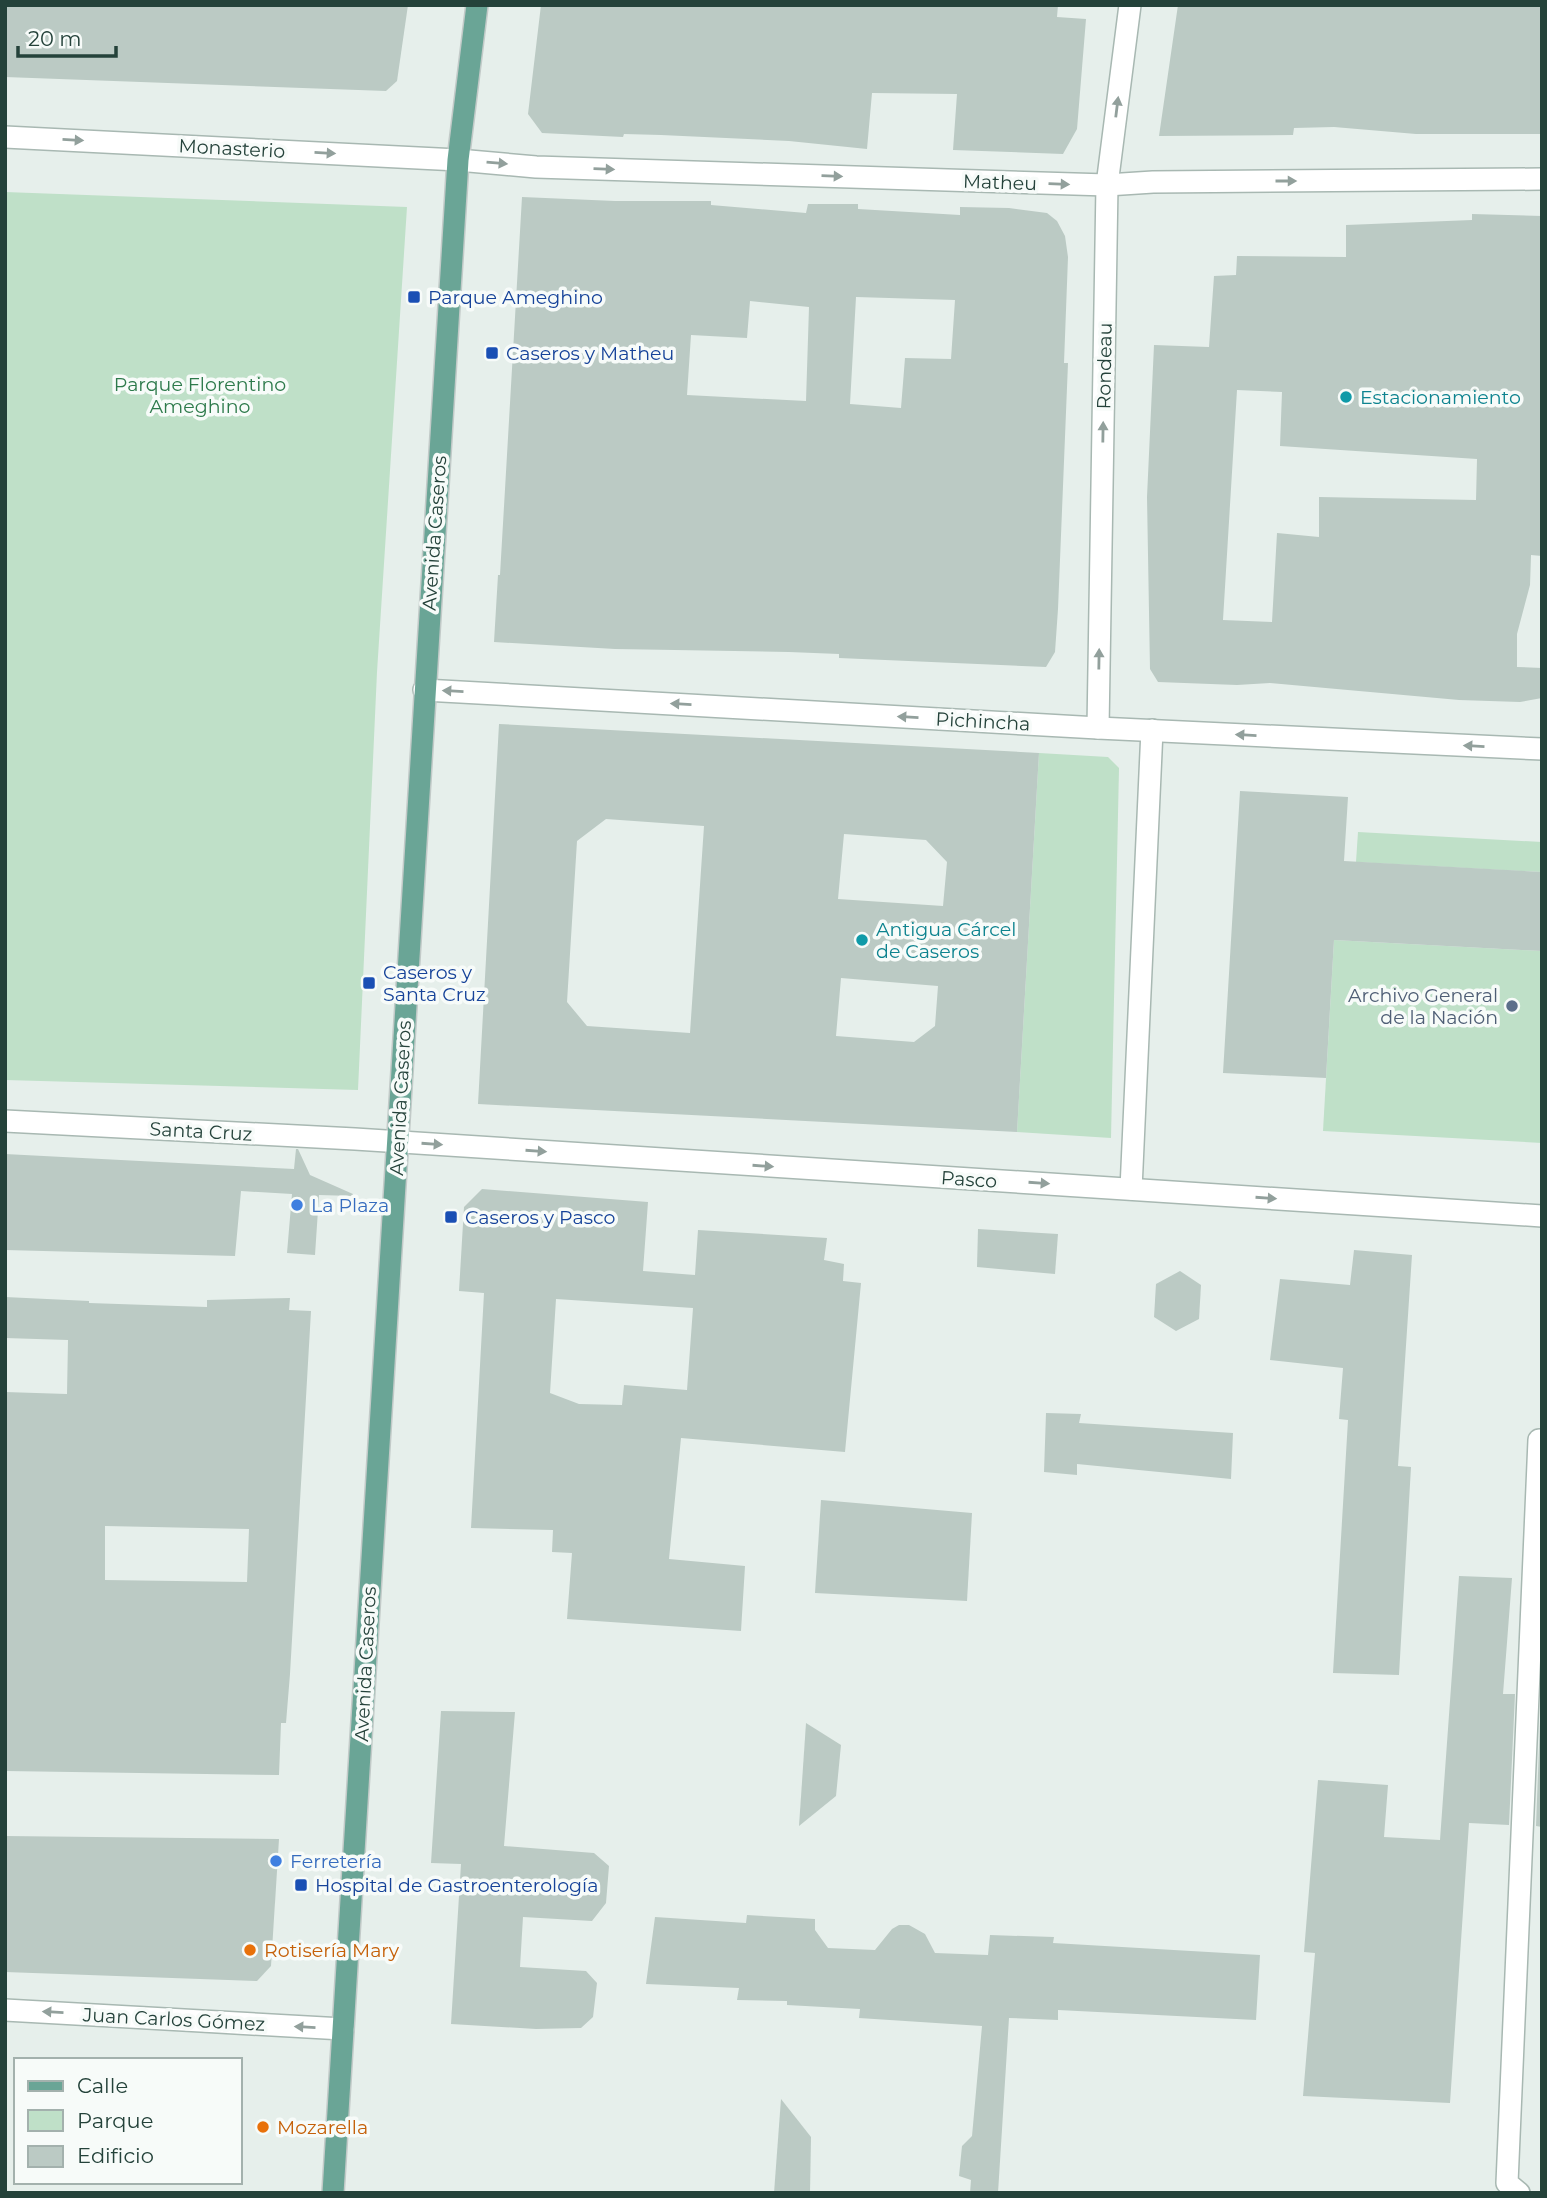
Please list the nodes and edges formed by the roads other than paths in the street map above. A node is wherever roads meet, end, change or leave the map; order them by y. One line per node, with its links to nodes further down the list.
1 (477, 5): 4 (main road, Avenida Caseros)
2 (1130, 5): 6 (street, Rondeau, one-way to 2)
3 (5, 137): 4 (street, Monasterio, one-way to 4)
4 (458, 160): 6 (street, Matheu, one-way to 6); 7 (main road, Avenida Caseros)
5 (1542, 179): 6 (street, Matheu, one-way to 5)
6 (1107, 185): 8 (street, Rondeau, one-way to 6)
7 (424, 690): 8 (street, Pichincha, one-way to 7); 12 (main road, Avenida Caseros)
8 (1098, 728): 9 (street, Pichincha)
9 (1152, 730): 10 (street, Pichincha, one-way to 9); 13 (street)
10 (1542, 749)
11 (5, 1121): 12 (street, Santa Cruz)
12 (397, 1142): 13 (street, Pasco, one-way to 13); 17 (main road, Avenida Caseros)
13 (1131, 1189): 14 (street, Pasco, one-way to 14)
14 (1542, 1216)
15 (1539, 1440): 19 (street)
16 (5, 2010): 17 (street, Juan Carlos Gómez, one-way to 16)
17 (343, 2028): 18 (main road, Avenida Caseros)
18 (333, 2193)
19 (1519, 2193)

